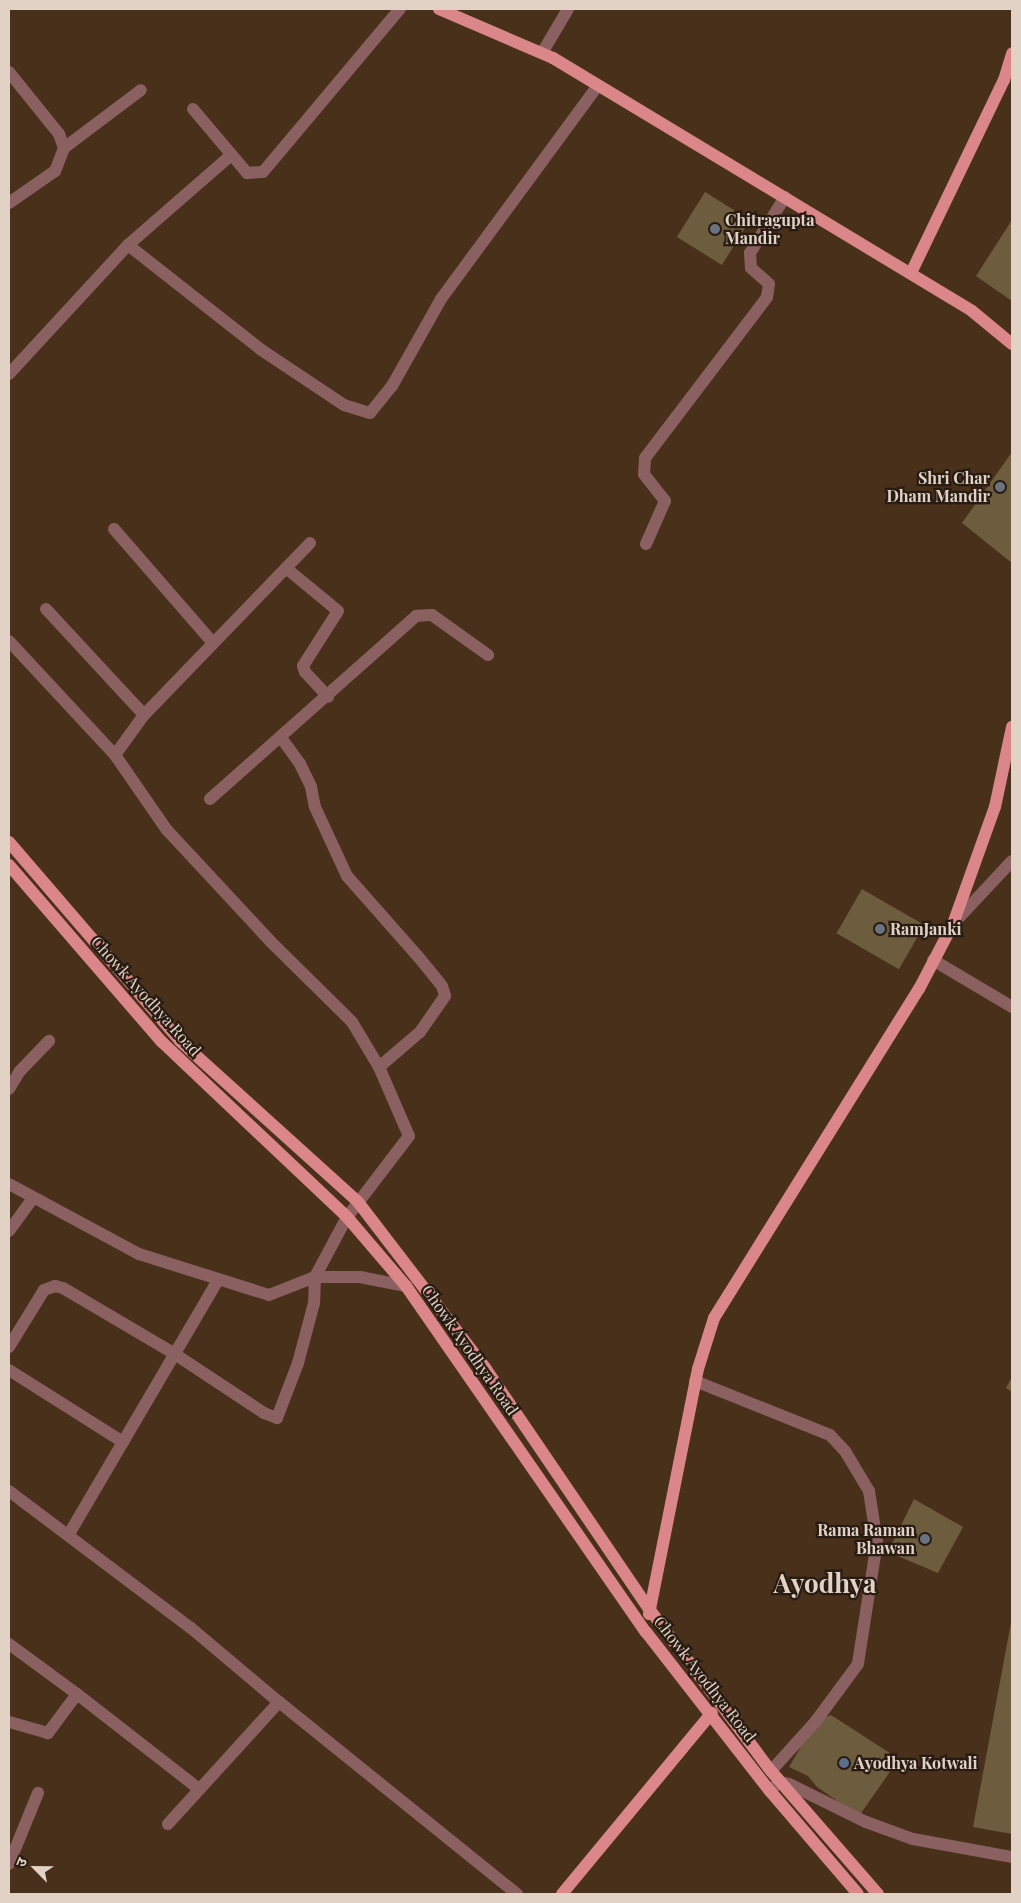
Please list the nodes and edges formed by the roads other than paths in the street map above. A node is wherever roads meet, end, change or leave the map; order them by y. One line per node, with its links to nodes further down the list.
1 (400, 9): 11 (street)
2 (438, 9): 4 (main road)
3 (568, 9): 4 (street)
4 (542, 53): 7 (main road)
5 (1012, 53): 15 (main road)
6 (9, 72): 10 (street)
7 (598, 85): 12 (main road); 14 (street)
8 (141, 90): 10 (street)
9 (193, 108): 11 (street)
10 (64, 148): 13 (street)
11 (230, 156): 14 (street)
12 (785, 197): 15 (main road); 20 (street)
13 (9, 203)
14 (128, 245): 17 (street)
15 (912, 273): 16 (main road)
16 (1012, 344)
17 (9, 374)
18 (114, 529): 24 (street)
19 (310, 543): 21 (street)
20 (646, 544)
21 (286, 568): 24 (street); 26 (street)
22 (46, 609): 27 (street)
23 (9, 641): 30 (street)
24 (213, 643): 27 (street)
25 (488, 654): 26 (street)
26 (328, 698): 29 (street)
27 (144, 714): 30 (street)
28 (1012, 727): 35 (main road)
29 (282, 739): 31 (street); 39 (street)
30 (116, 755): 39 (street)
31 (210, 799)
32 (9, 842): 43 (main road)
33 (1012, 861): 35 (street)
34 (9, 865): 44 (main road, Chowk Ayodhya Road)
35 (953, 924): 36 (main road)
36 (933, 960): 37 (street); 52 (main road)
37 (1012, 1007)
38 (49, 1041): 40 (street)
39 (379, 1067): 43 (street)
40 (9, 1089)
41 (9, 1184): 42 (street)
42 (32, 1199): 45 (street); 47 (street)
43 (358, 1202): 44 (street); 56 (main road)
44 (348, 1217): 46 (street); 48 (main road, Chowk Ayodhya Road)
45 (9, 1231)
46 (314, 1277): 47 (street); 48 (street); 50 (street)
47 (218, 1280): 50 (street)
48 (406, 1286): 57 (main road, Chowk Ayodhya Road)
49 (9, 1347): 50 (street)
50 (175, 1354): 53 (street)
51 (9, 1370): 53 (street)
52 (695, 1382): 56 (main road); 63 (street)
53 (123, 1442): 55 (street)
54 (9, 1491): 55 (street)
55 (68, 1534): 60 (street)
56 (650, 1610): 57 (main road); 63 (main road)
57 (646, 1632): 61 (main road, Chowk Ayodhya Road)
58 (9, 1644): 59 (street)
59 (77, 1694): 62 (street); 65 (street)
60 (278, 1702): 65 (street); 70 (street)
61 (712, 1713): 64 (main road, Chowk Ayodhya Road); 71 (main road)
62 (9, 1722)
63 (770, 1771): 64 (main road)
64 (775, 1787): 68 (street); 72 (main road, Chowk Ayodhya Road); 73 (main road)
65 (199, 1789): 67 (street)
66 (38, 1793): 69 (street)
67 (168, 1824)
68 (1012, 1857)
69 (9, 1864)
70 (517, 1894)
71 (562, 1894)
72 (858, 1894)
73 (878, 1894)

